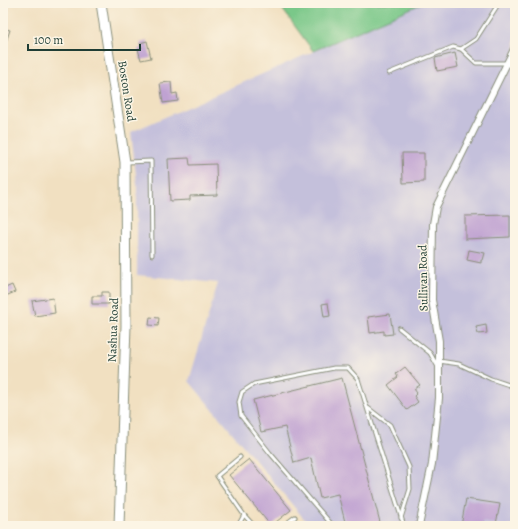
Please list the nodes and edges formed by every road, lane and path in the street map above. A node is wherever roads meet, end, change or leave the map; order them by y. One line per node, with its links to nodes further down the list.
1 (101, 3): 7 (main road, Boston Road)
2 (499, 3): 4 (lane)
3 (515, 47): 5 (street, Sullivan Road)
4 (461, 49): 5 (lane); 6 (lane)
5 (507, 62): 11 (street, Sullivan Road)
6 (389, 73)
7 (122, 136): 8 (main road, Nashua Road)
8 (125, 162): 9 (lane); 19 (main road, Nashua Road)
9 (152, 255)
10 (399, 328): 12 (lane)
11 (439, 361): 12 (street, Sullivan Road); 13 (lane)
12 (440, 370): 25 (street, Sullivan Road)
13 (515, 386)
14 (367, 407): 18 (lane); 18 (lane); 23 (lane)
15 (240, 457): 16 (lane)
16 (244, 514): 20 (lane); 21 (lane)
17 (295, 517): 22 (lane)
18 (401, 518): 24 (lane)
19 (120, 526)
20 (238, 526)
21 (254, 526)
22 (283, 526)
23 (333, 526)
24 (404, 526)
25 (419, 526)

